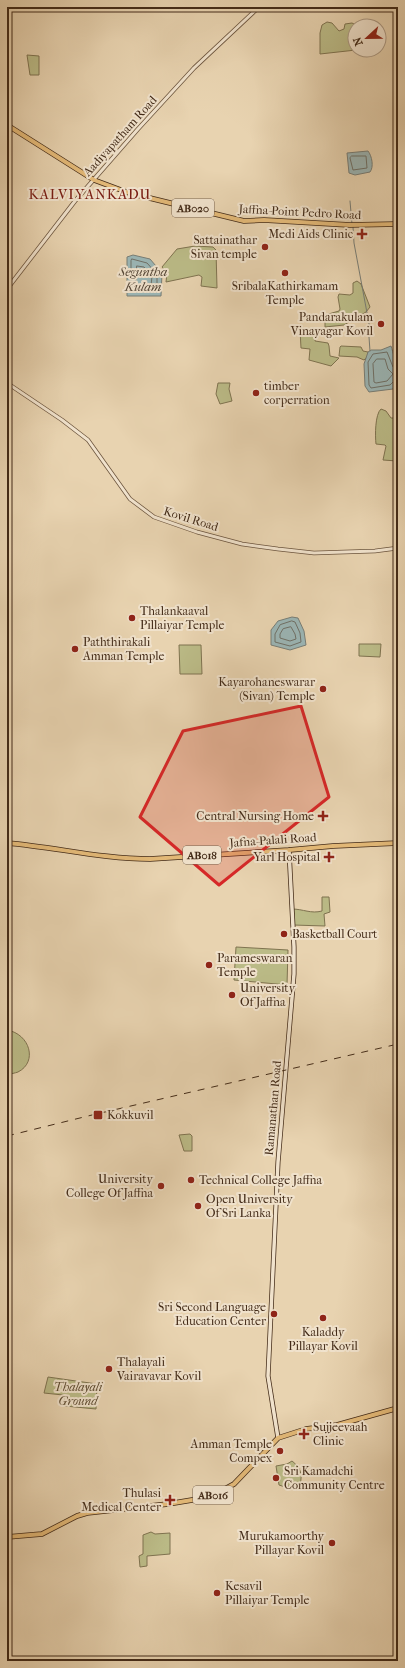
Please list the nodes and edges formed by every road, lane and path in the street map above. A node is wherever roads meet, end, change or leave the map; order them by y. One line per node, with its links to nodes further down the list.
1 (259, 7): 3 (street, Aadiyapatham Road)
2 (7, 125): 3 (main road, Jaffna-Point Pedro Road / AB020)
3 (94, 180): 4 (main road, Jaffna-Point Pedro Road / AB020); 5 (street, Aadiyapatham Road)
4 (398, 224)
5 (7, 289)
6 (7, 383): 7 (street, Kovil Road)
7 (398, 548)
8 (398, 842): 10 (main road, Jafna-Palali Road / AB018)
9 (7, 843): 10 (main road, Jafna-Palali Road / AB018)
10 (289, 850): 12 (main road, Ramanathan Road)
11 (398, 1408): 12 (main road, AB016)
12 (278, 1438): 13 (main road, AB016)
13 (7, 1537)

